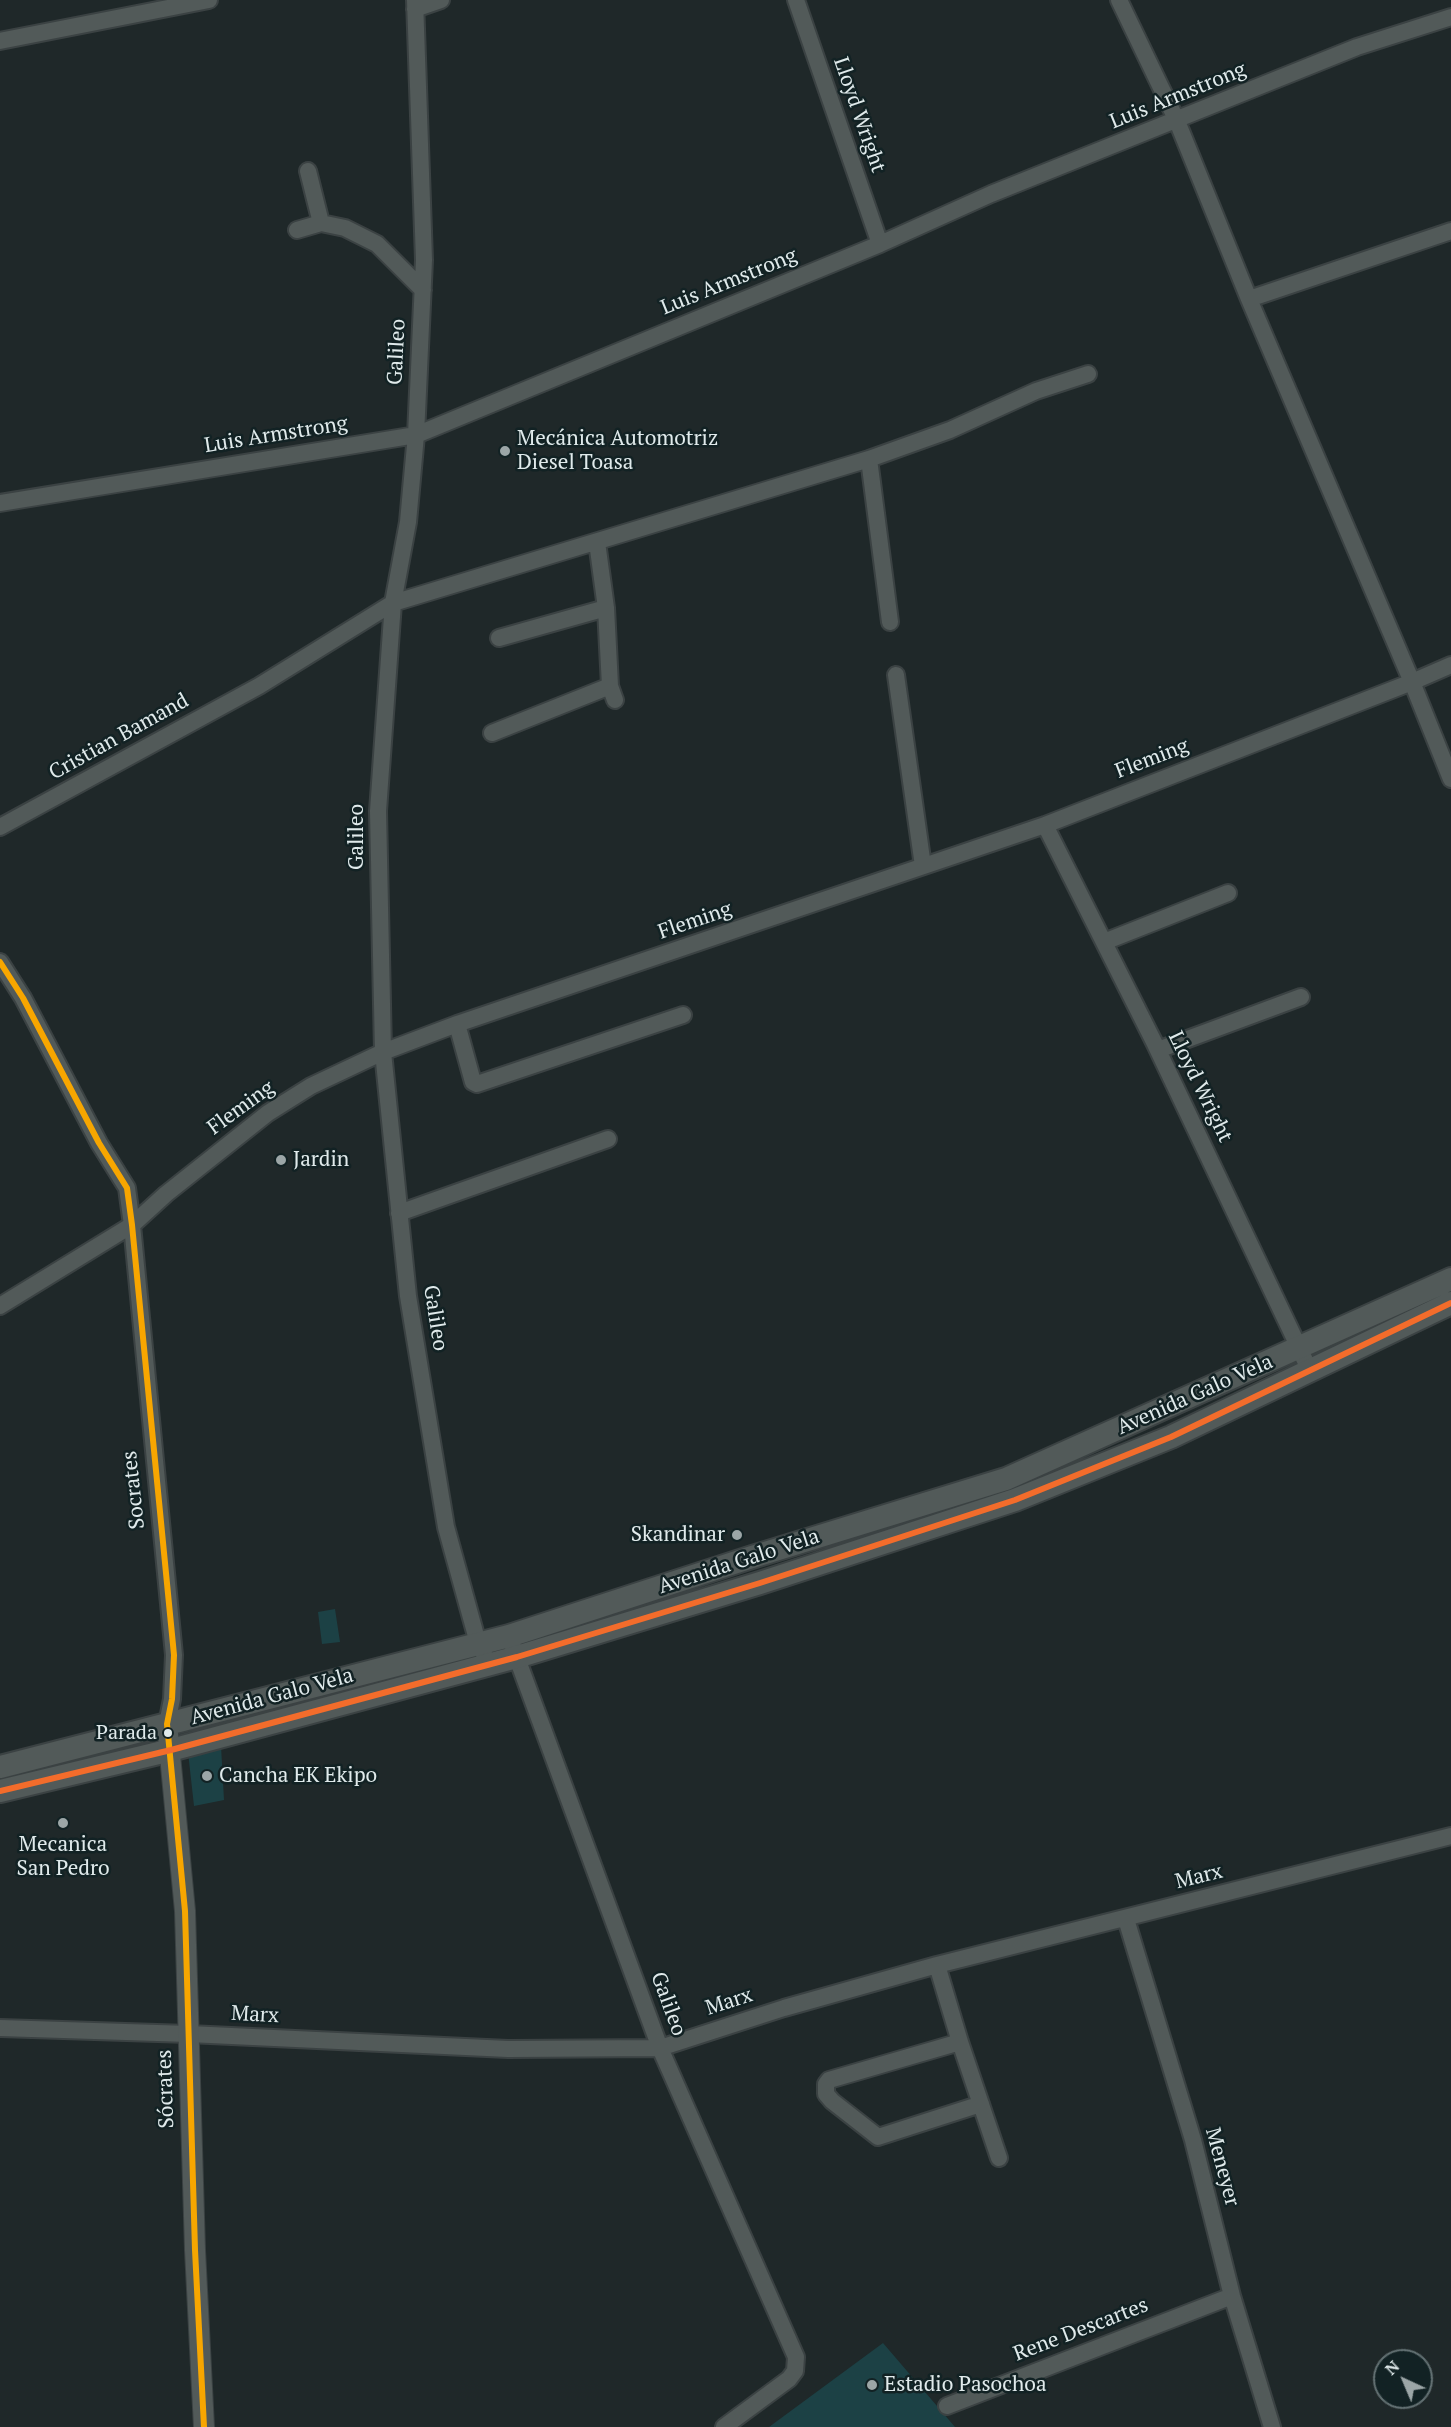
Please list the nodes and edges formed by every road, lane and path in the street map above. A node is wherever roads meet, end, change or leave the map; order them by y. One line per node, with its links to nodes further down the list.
1 (209, 0): 7 (street)
2 (441, 0): 5 (street)
3 (796, 0): 13 (street, Lloyd Wright)
4 (1119, 0): 8 (street)
5 (415, 5): 14 (street, Galileo)
6 (1451, 17): 8 (street, Luis Armstrong)
7 (0, 41)
8 (1177, 121): 13 (street, Luis Armstrong); 15 (street)
9 (308, 171): 10 (street)
10 (321, 223): 11 (street); 14 (street)
11 (297, 230)
12 (1451, 231): 15 (street)
13 (880, 244): 17 (street, Luis Armstrong)
14 (423, 290): 17 (street, Galileo)
15 (1249, 299): 27 (street)
16 (1088, 374): 18 (street, Cristian Bamand)
17 (416, 435): 19 (street, Luis Armstrong); 21 (street, Galileo)
18 (869, 459): 20 (street, Cristian Bamand); 23 (street)
19 (0, 503)
20 (597, 542): 21 (street, Cristian Bamand); 22 (street)
21 (393, 603): 31 (street, Cristian Bamand); 40 (street, Galileo)
22 (606, 608): 24 (street); 28 (street)
23 (890, 622)
24 (499, 638)
25 (1451, 664): 27 (street, Fleming)
26 (896, 675): 32 (street)
27 (1412, 682): 29 (street); 30 (street, Fleming)
28 (492, 733)
29 (1451, 779)
30 (1045, 825): 32 (street, Fleming); 34 (street, Lloyd Wright)
31 (0, 827)
32 (923, 866): 38 (street, Fleming)
33 (1228, 893): 34 (street)
34 (1104, 942): 39 (street, Lloyd Wright)
35 (0, 962): 43 (street, Socrates)
36 (1301, 997): 39 (street)
37 (683, 1015): 38 (street)
38 (457, 1024): 40 (street, Fleming)
39 (1158, 1050): 47 (street, Lloyd Wright)
40 (383, 1052): 42 (street, Galileo); 43 (street, Fleming)
41 (608, 1139): 42 (street)
42 (399, 1213): 53 (street, Galileo)
43 (132, 1225): 46 (street, Fleming); 56 (street, Socrates)
44 (1451, 1279): 47 (main road, Avenida Galo Vela)
45 (1451, 1303): 48 (main road, Avenida Galo Vela)
46 (0, 1306)
47 (1300, 1348): 48 (street, Lloyd Wright); 49 (main road, Avenida Galo Vela)
48 (1310, 1371): 50 (main road, Avenida Galo Vela)
49 (1006, 1479): 50 (main road); 51 (main road, Avenida Galo Vela)
50 (1015, 1500): 52 (main road, Avenida Galo Vela)
51 (752, 1557): 52 (main road); 54 (main road, Avenida Galo Vela)
52 (760, 1582): 54 (main road, Avenida Galo Vela)
53 (478, 1643): 54 (main road, Avenida Galo Vela); 55 (street, Galileo); 56 (main road, Avenida Galo Vela)
54 (513, 1646): 55 (main road, Avenida Galo Vela); 66 (street, Galileo)
55 (489, 1665): 57 (main road, Avenida Galo Vela)
56 (167, 1724): 57 (street, Socrates); 58 (main road, Avenida Galo Vela)
57 (171, 1750): 59 (main road, Avenida Galo Vela); 64 (street, Sócrates)
58 (0, 1767)
59 (0, 1791)
60 (1451, 1836): 61 (street, Marx)
61 (1126, 1919): 62 (street, Marx); 69 (street, Meneyer)
62 (937, 1965): 65 (street); 66 (street, Marx)
63 (0, 2028): 64 (street, Marx)
64 (189, 2034): 66 (street, Marx); 71 (street, Sócrates)
65 (960, 2042): 67 (street); 67 (street)
66 (660, 2048): 72 (street, Galileo)
67 (981, 2104): 68 (street)
68 (999, 2158)
69 (1232, 2296): 70 (street, Rene Descartes); 73 (street, Meneyer)
70 (947, 2406)
71 (204, 2427)
72 (724, 2427)
73 (1272, 2427)

